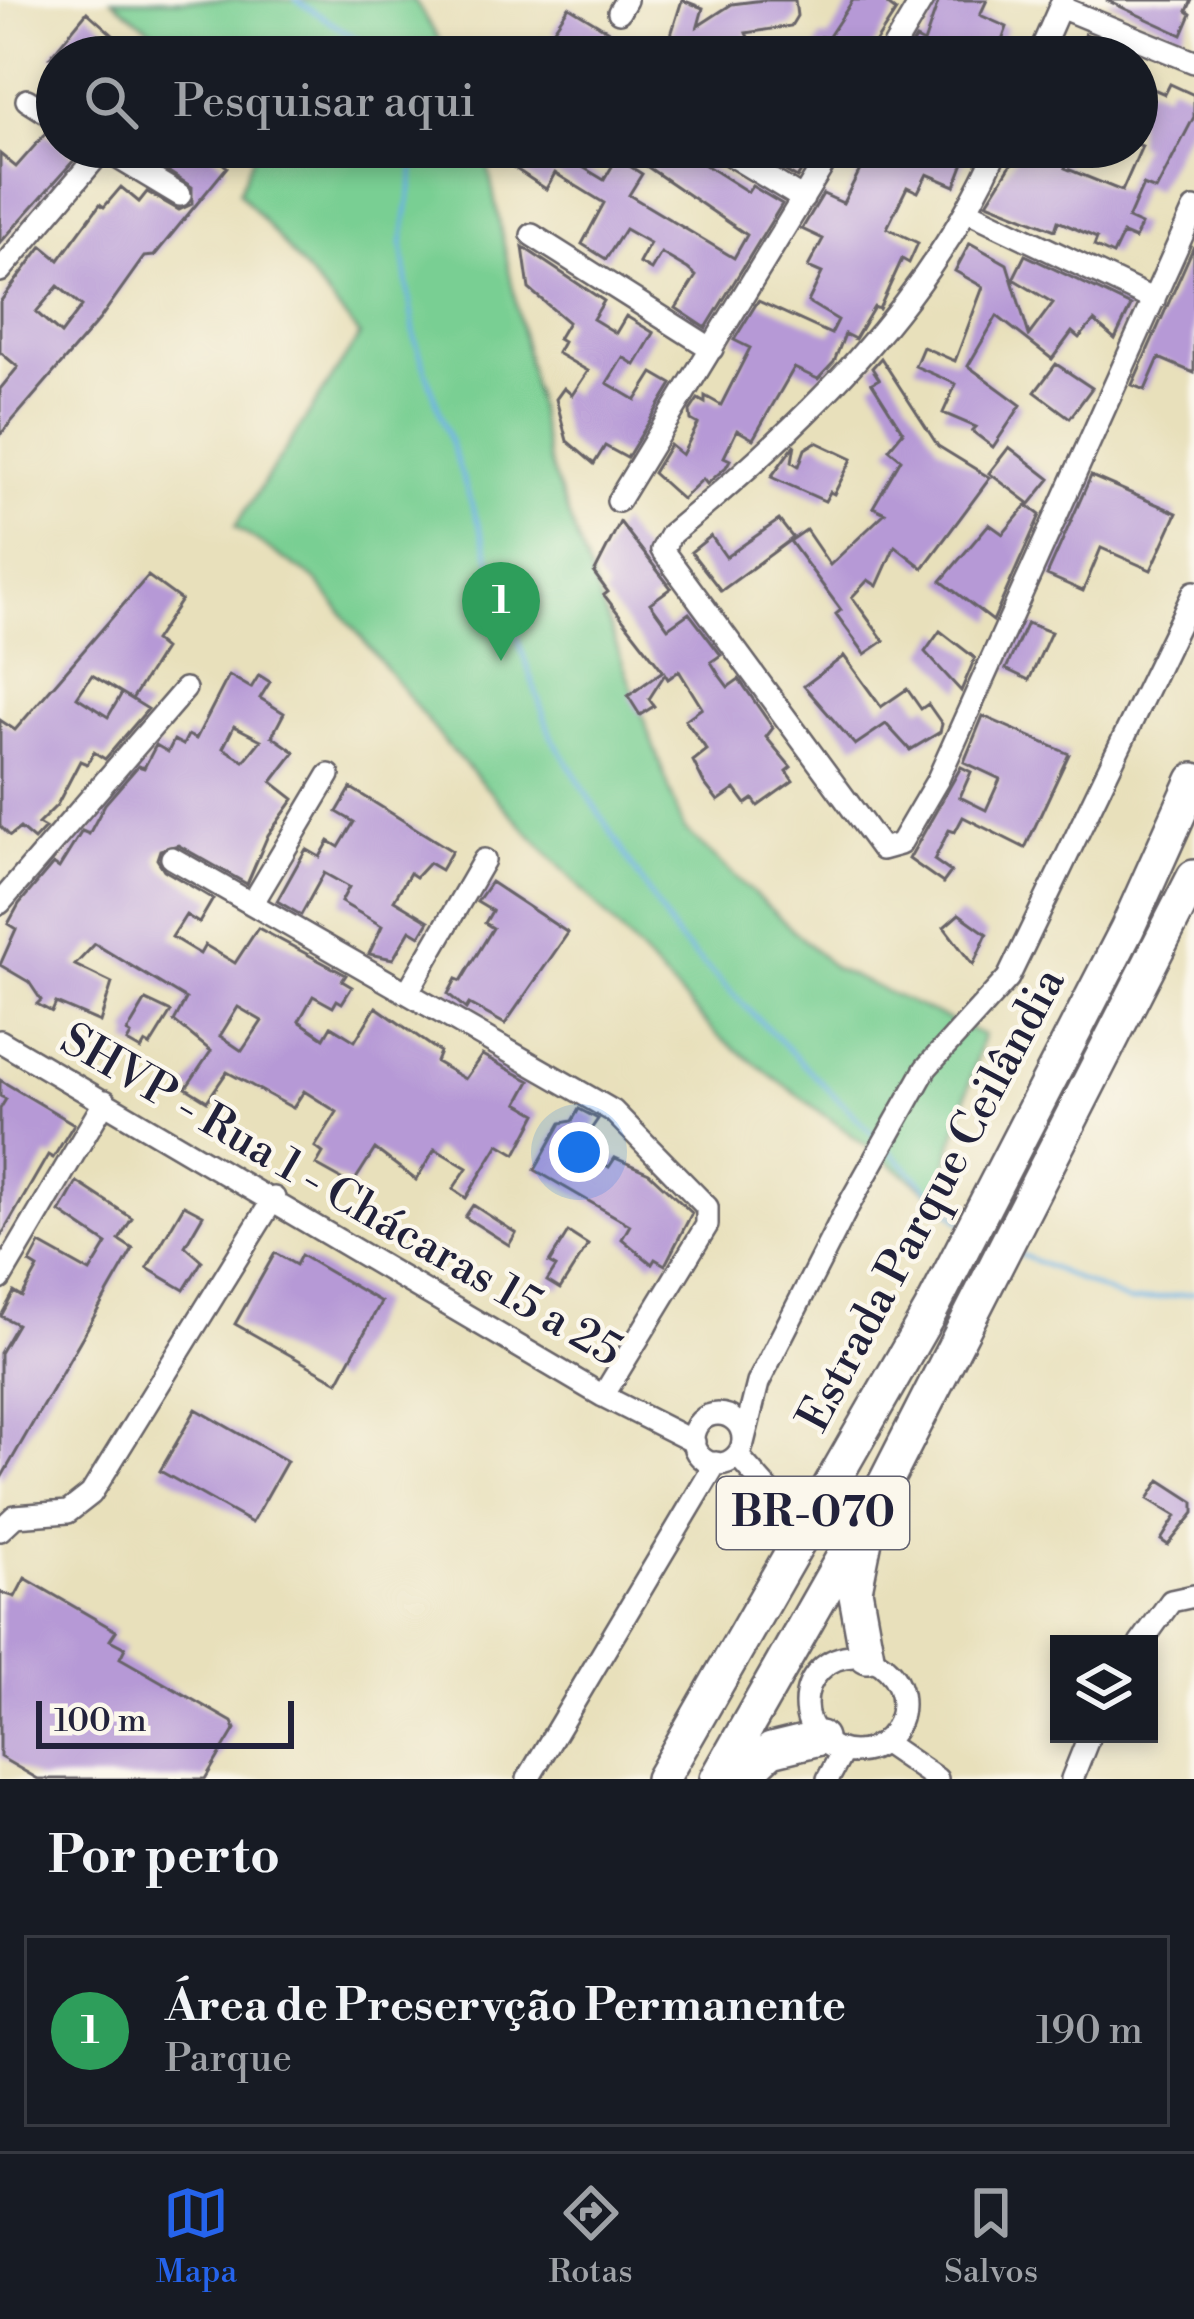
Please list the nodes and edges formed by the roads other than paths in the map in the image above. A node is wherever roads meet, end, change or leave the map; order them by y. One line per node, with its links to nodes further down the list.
1 (922, 0): 3 (street)
2 (1062, 4): 4 (street); 5 (street)
3 (901, 36)
4 (1048, 36)
5 (1135, 36)
6 (1158, 46): 7 (street)
7 (1194, 62)
8 (28, 100): 9 (street)
9 (36, 105)
10 (85, 168): 20 (street)
11 (135, 168): 15 (street)
12 (752, 168): 16 (street)
13 (821, 168): 16 (street)
14 (989, 168): 18 (street)
15 (180, 195)
16 (803, 199): 22 (street)
17 (1194, 209): 21 (street)
18 (970, 212): 21 (street); 21 (street)
19 (532, 235): 22 (street)
20 (0, 271)
21 (1154, 300)
22 (712, 349): 23 (street)
23 (618, 501)
24 (1194, 592): 38 (street)
25 (185, 688): 31 (street)
26 (329, 775): 32 (street)
27 (1194, 780): 45 (highway, Estrada Parque Ceilândia / BR-070)
28 (172, 858): 32 (street)
29 (484, 860): 33 (street)
30 (1194, 877): 44 (highway, Estrada Parque Ceilândia / BR-070)
31 (0, 903)
32 (252, 904): 33 (street)
33 (407, 993): 39 (street)
34 (0, 1041): 35 (street, SHVP - Rua 1 - Chácaras 15 a 25)
35 (105, 1102): 36 (street, SHVP - Rua 1 - Chácaras 15 a 25); 37 (street)
36 (274, 1198): 39 (street, SHVP - Rua 1 - Chácaras 15 a 25); 46 (street)
37 (0, 1279)
38 (758, 1383): 41 (street); 43 (street)
39 (603, 1396): 40 (street, SHVP - Rua 1 - Chácaras 15 a 25)
40 (643, 1415): 41 (street, SHVP - Rua 1 - Chácaras 15 a 25); 42 (street, SHVP - Rua 1 - Chácaras 15 a 25)
41 (707, 1416): 42 (street); 43 (street)
42 (694, 1442): 43 (street)
43 (732, 1454): 45 (street); 54 (street)
44 (882, 1489): 49 (highway); 56 (highway, Estrada Parque Ceilândia / BR-070)
45 (803, 1529): 55 (highway, Estrada Parque Ceilândia / BR-070)
46 (0, 1530)
47 (1194, 1596): 48 (street)
48 (1146, 1635)
49 (867, 1656): 50 (street); 52 (street)
50 (884, 1742): 52 (street); 53 (street)
51 (1086, 1743): 59 (street)
52 (832, 1745): 57 (highway); 58 (street)
53 (927, 1776)
54 (528, 1779)
55 (662, 1779)
56 (717, 1779)
57 (740, 1779)
58 (828, 1779)
59 (1072, 1779)

